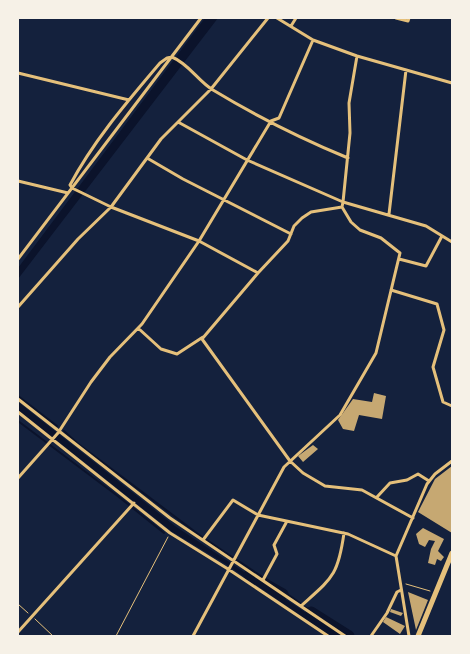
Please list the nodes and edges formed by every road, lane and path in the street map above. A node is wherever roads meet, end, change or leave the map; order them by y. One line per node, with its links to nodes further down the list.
1 (201, 18): 10 (street)
2 (268, 18): 14 (street)
3 (278, 18): 7 (street)
4 (296, 18): 7 (street)
5 (396, 18): 6 (street)
6 (409, 18)
7 (291, 26): 8 (street)
8 (313, 40): 9 (street); 16 (street)
9 (357, 56): 11 (street); 19 (street)
10 (172, 57): 14 (street); 15 (street); 22 (street)
11 (406, 70): 13 (street); 28 (street)
12 (18, 73): 15 (street)
13 (452, 83)
14 (212, 89): 16 (street); 17 (street)
15 (129, 100): 22 (street)
16 (271, 121): 19 (street); 20 (street)
17 (178, 122): 18 (street); 20 (street)
18 (147, 158): 24 (street); 26 (street)
19 (348, 158): 25 (street)
20 (247, 160): 24 (street); 25 (street)
21 (18, 181): 23 (street)
22 (72, 188): 23 (street); 26 (street)
23 (68, 193): 33 (street)
24 (224, 200): 29 (street); 31 (street)
25 (343, 202): 27 (street); 28 (street)
26 (111, 207): 31 (street); 37 (street)
27 (342, 207): 29 (street); 34 (street)
28 (389, 214): 30 (street)
29 (291, 234): 35 (street)
30 (442, 236): 32 (street); 34 (street)
31 (199, 241): 35 (street); 38 (street)
32 (452, 242)
33 (18, 259)
34 (399, 259): 36 (street)
35 (258, 273): 39 (street)
36 (391, 290): 41 (street); 45 (street)
37 (18, 307)
38 (138, 328): 39 (street); 43 (street)
39 (203, 337): 45 (street)
40 (18, 399): 43 (street)
41 (452, 406)
42 (18, 412): 44 (street)
43 (59, 432): 44 (street); 56 (street)
44 (52, 439): 47 (street); 50 (street)
45 (290, 461): 49 (street); 51 (street)
46 (452, 461): 48 (street)
47 (18, 478)
48 (429, 481): 49 (street); 52 (street)
49 (377, 497): 52 (street)
50 (134, 503): 54 (street); 67 (street)
51 (258, 515): 53 (street); 56 (street); 59 (street)
52 (413, 518): 58 (street)
53 (286, 523): 55 (street); 61 (street)
54 (170, 533): 60 (street); 70 (path)
55 (344, 533): 58 (street); 66 (street)
56 (203, 540): 59 (street)
57 (452, 554): 64 (highway)
58 (396, 556): 62 (street)
59 (233, 560): 60 (street); 61 (street)
60 (228, 569): 71 (street); 72 (street)
61 (263, 580): 66 (street)
62 (400, 582): 63 (street); 64 (path)
63 (401, 590): 74 (street); 75 (street)
64 (436, 594): 76 (highway)
65 (18, 604): 67 (path)
66 (301, 606): 73 (street)
67 (32, 617): 68 (street); 69 (path)
68 (18, 632)
69 (53, 636)
70 (116, 636)
71 (193, 636)
72 (328, 636)
73 (345, 636)
74 (371, 636)
75 (409, 636)
76 (418, 636)

